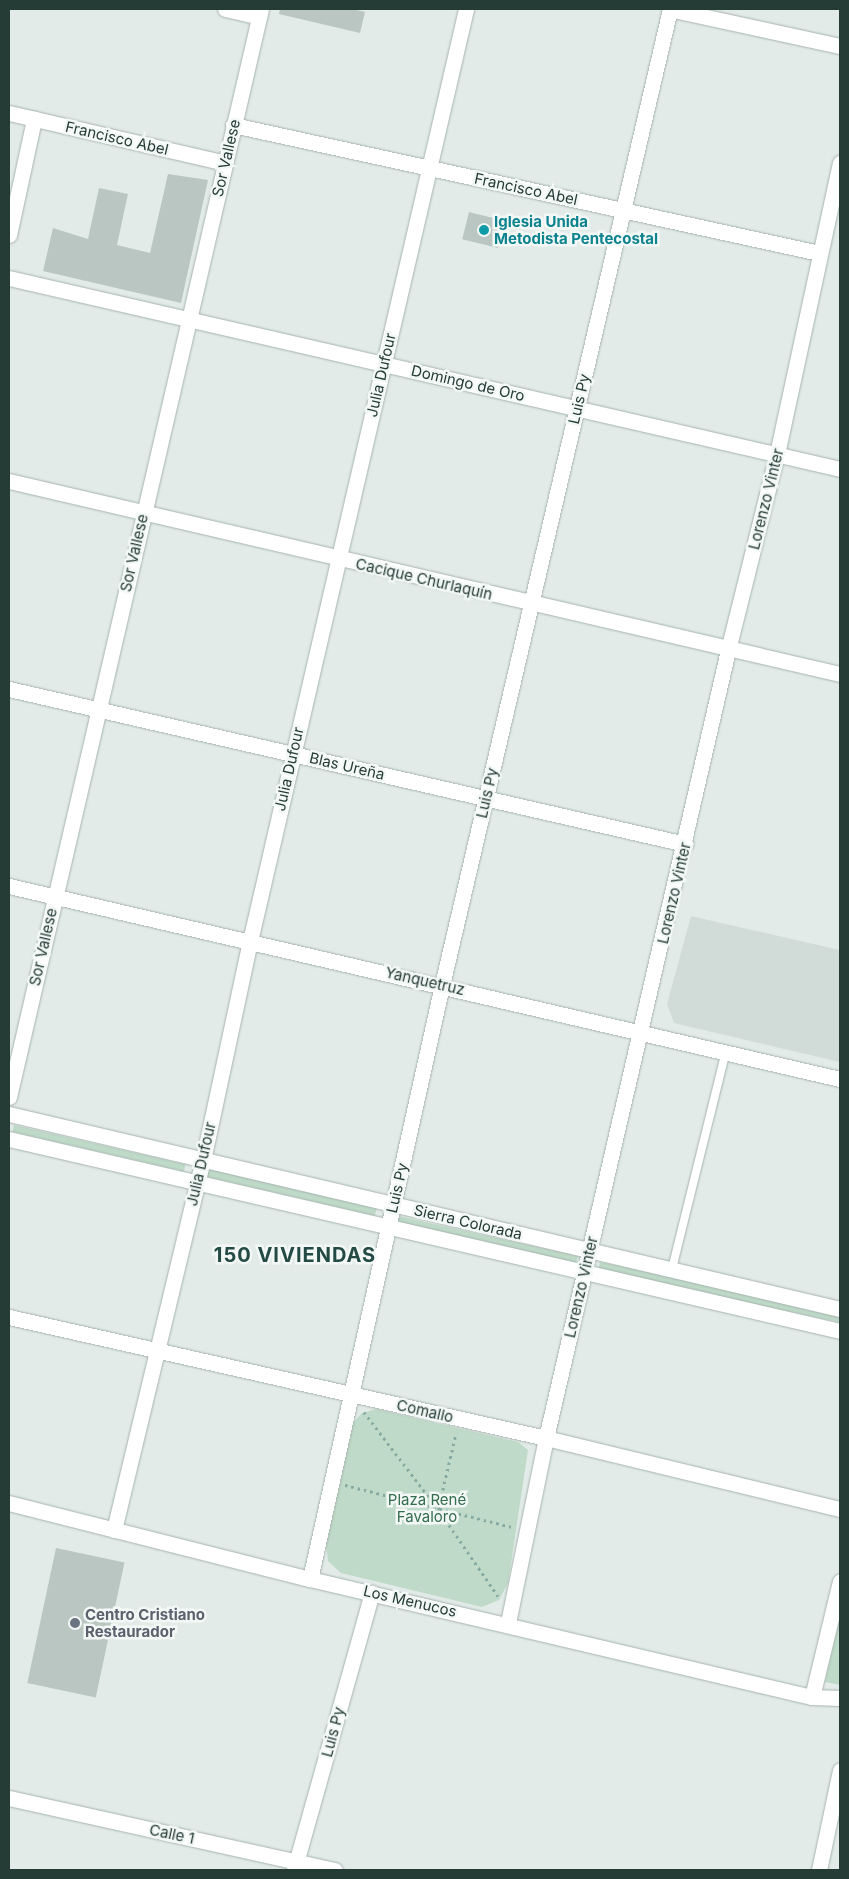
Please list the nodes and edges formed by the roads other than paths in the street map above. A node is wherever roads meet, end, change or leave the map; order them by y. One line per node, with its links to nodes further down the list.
1 (225, 9): 4 (street)
2 (466, 9): 11 (street, Julia Dufour)
3 (670, 9): 5 (street); 12 (street, Luis Py)
4 (260, 13): 8 (street, Sor Vallese)
5 (840, 46)
6 (9, 113): 7 (street, Francisco Abel)
7 (34, 119): 9 (street, Francisco Abel); 13 (street)
8 (233, 125): 9 (street, Sor Vallese); 11 (street, Francisco Abel)
9 (225, 163): 16 (street, Sor Vallese)
10 (840, 164): 14 (street, Lorenzo Vinter)
11 (429, 168): 12 (street, Francisco Abel); 17 (street, Julia Dufour)
12 (623, 210): 14 (street, Francisco Abel); 18 (street, Luis Py)
13 (9, 235)
14 (819, 253): 19 (street, Lorenzo Vinter)
15 (9, 278): 16 (street, Domingo de Oro)
16 (189, 319): 17 (street, Domingo de Oro); 22 (street, Sor Vallese)
17 (383, 364): 18 (street, Domingo de Oro); 23 (street, Julia Dufour)
18 (577, 408): 19 (street, Domingo de Oro); 24 (street, Luis Py)
19 (777, 454): 20 (street, Domingo de Oro); 25 (street, Lorenzo Vinter)
20 (840, 469)
21 (9, 481): 22 (street, Cacique Churlaquín)
22 (143, 513): 23 (street, Cacique Churlaquín); 28 (street, Sor Vallese)
23 (337, 559): 24 (street, Cacique Churlaquín); 29 (street, Julia Dufour)
24 (530, 604): 25 (street, Cacique Churlaquín); 30 (street, Luis Py)
25 (728, 650): 26 (street, Cacique Churlaquín); 31 (street, Lorenzo Vinter)
26 (840, 674)
27 (9, 689): 28 (street, Blas Ureña)
28 (98, 709): 29 (street, Blas Ureña); 33 (street, Sor Vallese)
29 (293, 754): 30 (street, Blas Ureña); 34 (street, Julia Dufour)
30 (485, 798): 31 (street, Blas Ureña); 35 (street, Luis Py)
31 (685, 844): 36 (street, Lorenzo Vinter)
32 (9, 886): 33 (street, Yanquetruz)
33 (55, 897): 34 (street, Yanquetruz); 39 (street, Sor Vallese)
34 (250, 941): 35 (street, Yanquetruz); 42 (street, Julia Dufour)
35 (442, 985): 36 (street, Yanquetruz); 44 (street, Luis Py)
36 (642, 1031): 37 (street, Yanquetruz); 46 (street, Lorenzo Vinter)
37 (726, 1051): 38 (street, Yanquetruz); 47 (lane)
38 (840, 1078)
39 (9, 1097)
40 (9, 1114): 42 (street, Sierra Colorada)
41 (9, 1139): 43 (street, Sierra Colorada)
42 (203, 1160): 43 (street, Julia Dufour); 44 (street, Sierra Colorada)
43 (198, 1183): 45 (street, Sierra Colorada); 52 (street, Julia Dufour)
44 (394, 1204): 45 (street, Luis Py); 46 (street, Sierra Colorada)
45 (389, 1227): 48 (street, Sierra Colorada); 53 (street, Luis Py)
46 (590, 1250): 47 (street, Sierra Colorada); 48 (street, Lorenzo Vinter)
47 (672, 1269): 49 (street, Sierra Colorada)
48 (584, 1272): 51 (street, Sierra Colorada); 54 (street, Lorenzo Vinter)
49 (840, 1308)
50 (9, 1317): 52 (street, Comallo)
51 (840, 1331)
52 (158, 1350): 53 (street, Comallo); 57 (street, Julia Dufour)
53 (350, 1394): 54 (street, Comallo); 58 (street, Luis Py)
54 (546, 1438): 56 (street, Comallo); 61 (street, Lorenzo Vinter)
55 (9, 1503): 57 (street, Los Menucos)
56 (840, 1509)
57 (114, 1530): 58 (street, Los Menucos)
58 (310, 1579): 60 (street, Los Menucos)
59 (840, 1581): 62 (street)
60 (372, 1593): 61 (street, Los Menucos); 66 (street, Luis Py)
61 (508, 1623): 62 (street, Los Menucos)
62 (812, 1697): 63 (street, Los Menucos)
63 (840, 1698)
64 (840, 1770): 68 (street)
65 (9, 1798): 66 (street, Calle 1)
66 (296, 1866): 67 (street, Calle 1)
67 (335, 1870)
68 (820, 1870)

